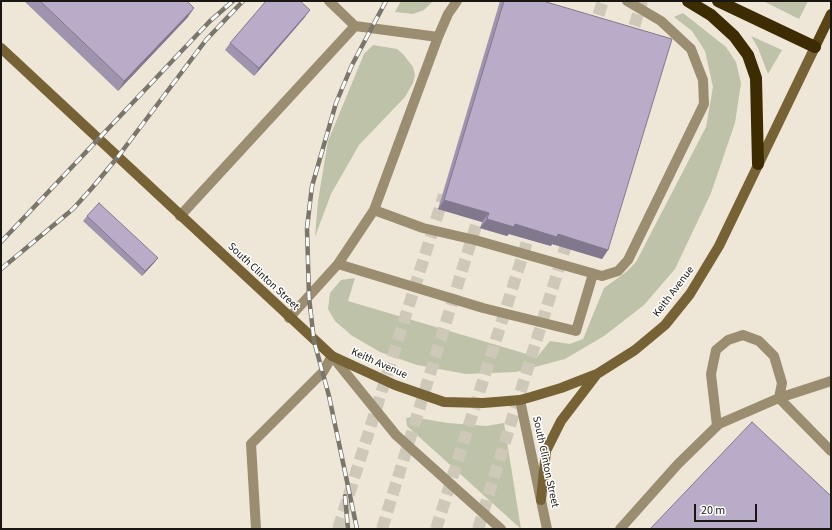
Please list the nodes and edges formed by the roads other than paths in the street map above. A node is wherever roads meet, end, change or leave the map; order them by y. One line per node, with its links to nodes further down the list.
1 (329, 1): 7 (street)
2 (457, 1): 8 (street)
3 (627, 1): 15 (street)
4 (688, 1): 11 (highway)
5 (718, 1): 9 (highway)
6 (831, 14): 9 (main road, Keith Avenue)
7 (355, 26): 8 (street); 13 (street)
8 (438, 37): 12 (street)
9 (815, 47): 11 (main road, Keith Avenue)
10 (1, 48): 13 (main road, South Clinton Street)
11 (758, 164): 18 (main road, Keith Avenue)
12 (374, 210): 14 (street); 15 (street)
13 (180, 216): 16 (main road, South Clinton Street)
14 (338, 264): 15 (street); 16 (street)
15 (593, 274)
16 (289, 318): 17 (main road, South Clinton Street)
17 (332, 356): 21 (main road, Keith Avenue); 25 (street); 26 (street, South Clinton Street)
18 (597, 374): 21 (main road, Keith Avenue); 24 (main road)
19 (831, 382): 20 (street)
20 (779, 398): 22 (street); 22 (street); 23 (street)
21 (520, 400): 24 (street, South Clinton Street)
22 (717, 426): 28 (street)
23 (831, 451)
24 (541, 500): 27 (street, South Clinton Street)
25 (256, 529)
26 (501, 529)
27 (547, 529)
28 (620, 529)

